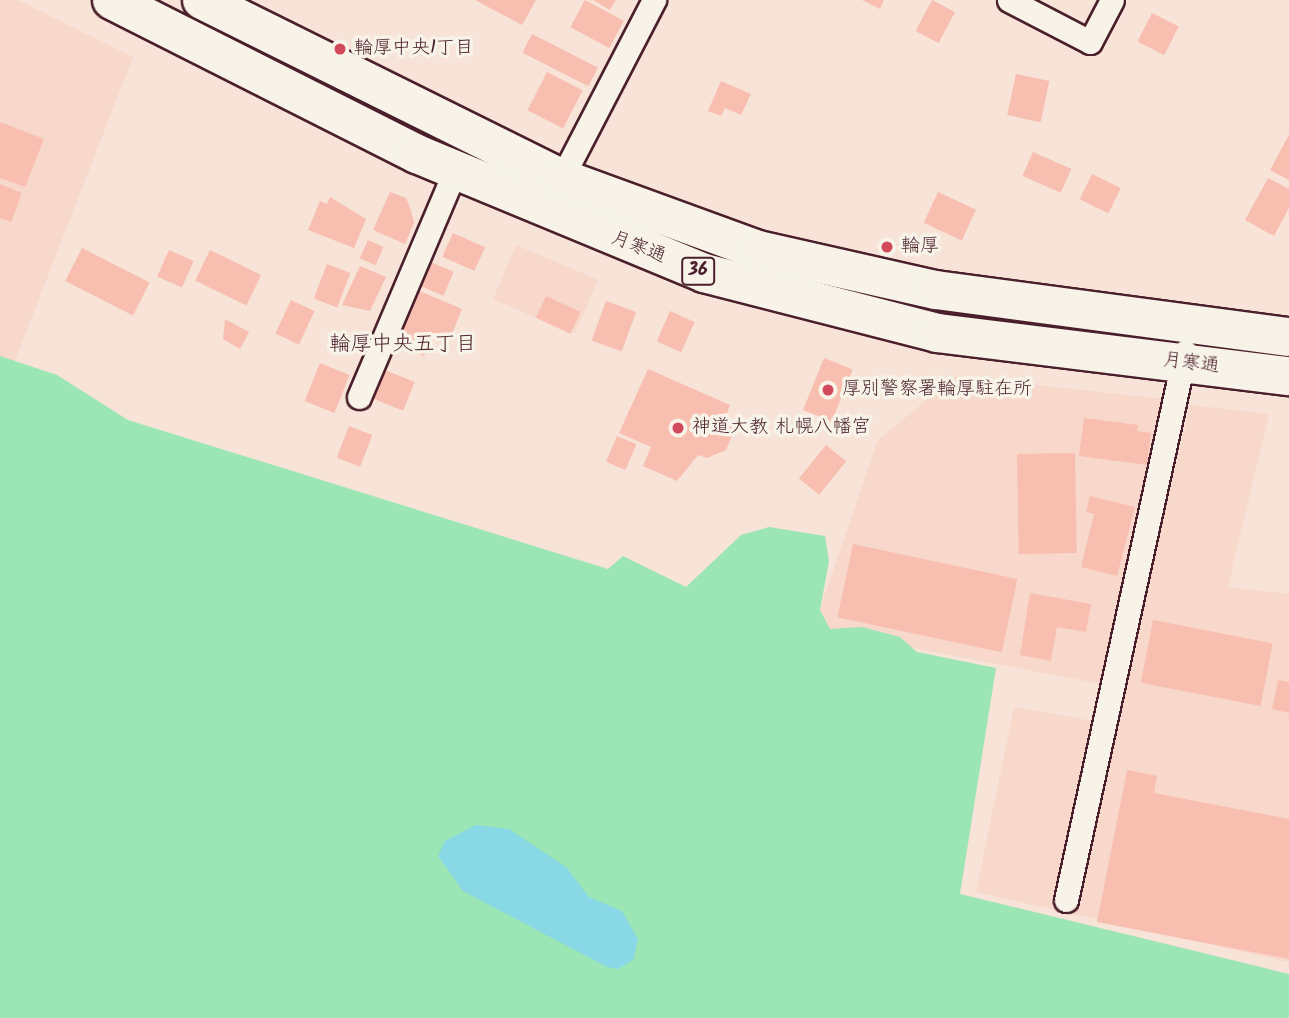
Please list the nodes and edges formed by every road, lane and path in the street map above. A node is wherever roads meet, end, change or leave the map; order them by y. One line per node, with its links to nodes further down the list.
1 (112, 0): 6 (highway, 月寒通 / 36)
2 (202, 0): 7 (highway, 月寒通 / 36)
3 (654, 0): 7 (street)
4 (1009, 0): 5 (street)
5 (1112, 0)
6 (455, 171): 8 (highway, 月寒通 / 36); 15 (street)
7 (561, 178): 8 (street); 9 (highway, 月寒通 / 36)
8 (546, 212): 10 (highway, 月寒通 / 36)
9 (863, 274): 10 (highway); 11 (highway, 月寒通 / 36)
10 (852, 314): 13 (highway, 月寒通 / 36)
11 (1191, 324): 12 (highway, 月寒通 / 36); 13 (street)
12 (1289, 335)
13 (1183, 363): 14 (highway, 月寒通 / 36); 16 (street)
14 (1289, 376)
15 (359, 397)
16 (1066, 900)

